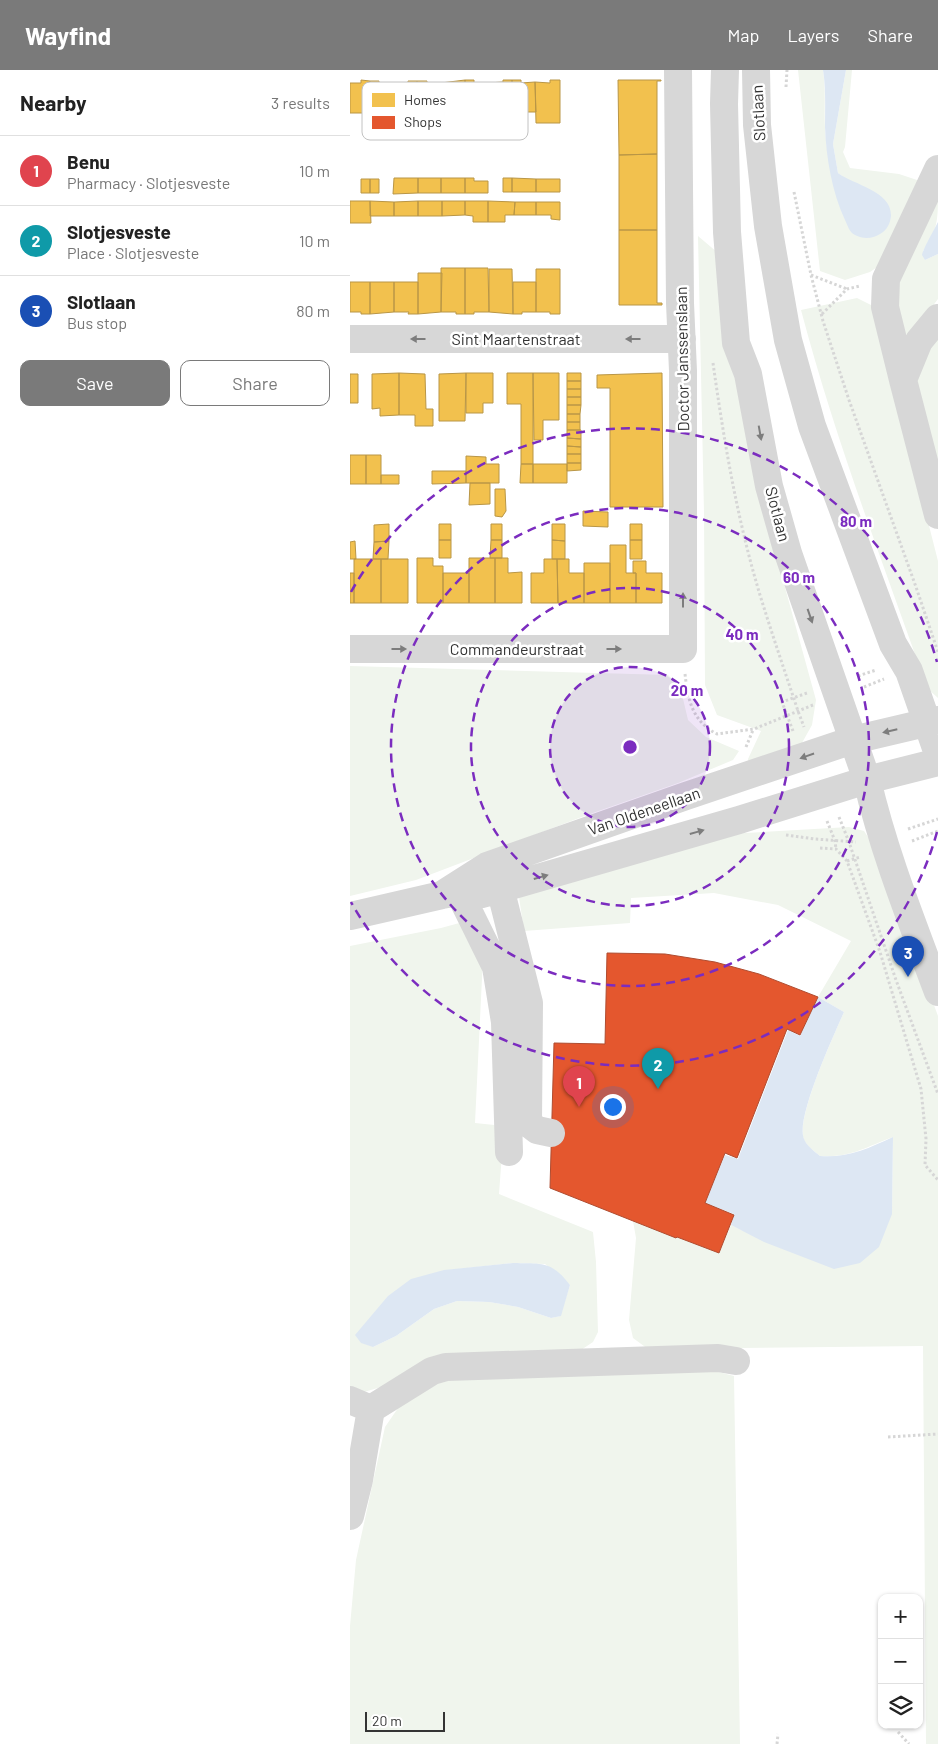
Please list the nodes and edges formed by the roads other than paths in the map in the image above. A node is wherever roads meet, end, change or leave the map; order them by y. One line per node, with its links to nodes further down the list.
1 (678, 70): 8 (street, Doctor Janssenslaan)
2 (725, 70): 10 (street, Slotlaan)
3 (740, 70): 10 (street, Slotlaan)
4 (756, 70): 15 (street, Slotlaan)
5 (768, 70): 15 (street, Slotlaan)
6 (938, 169): 11 (street)
7 (938, 318): 11 (street)
8 (682, 338): 9 (street, Sint Maartenstraat, one-way to 9); 14 (street, Doctor Janssenslaan, one-way to 8)
9 (350, 339)
10 (748, 374): 17 (street, Slotlaan, one-way to 17)
11 (903, 380): 12 (street)
12 (938, 515)
13 (350, 649): 14 (street, Commandeurstraat, one-way to 14)
14 (683, 649)
15 (909, 670): 16 (street, Slotlaan)
16 (932, 722): 17 (street, Van Oldeneellaan, one-way to 17); 18 (street, Slotlaan)
17 (853, 740): 20 (street, Slotlaan); 21 (street, Van Oldeneellaan, one-way to 21)
18 (938, 754)
19 (938, 762): 20 (street, Van Oldeneellaan)
20 (867, 780): 21 (street, Van Oldeneellaan, one-way to 20); 24 (street); 25 (street, Slotlaan)
21 (497, 876): 22 (street, Van Oldeneellaan); 26 (street)
22 (451, 894): 23 (street, Van Oldeneellaan); 27 (street)
23 (350, 916)
24 (938, 951)
25 (938, 992)
26 (552, 1133)
27 (509, 1152)
28 (736, 1361): 29 (street)
29 (360, 1404): 30 (street)
30 (350, 1516)

